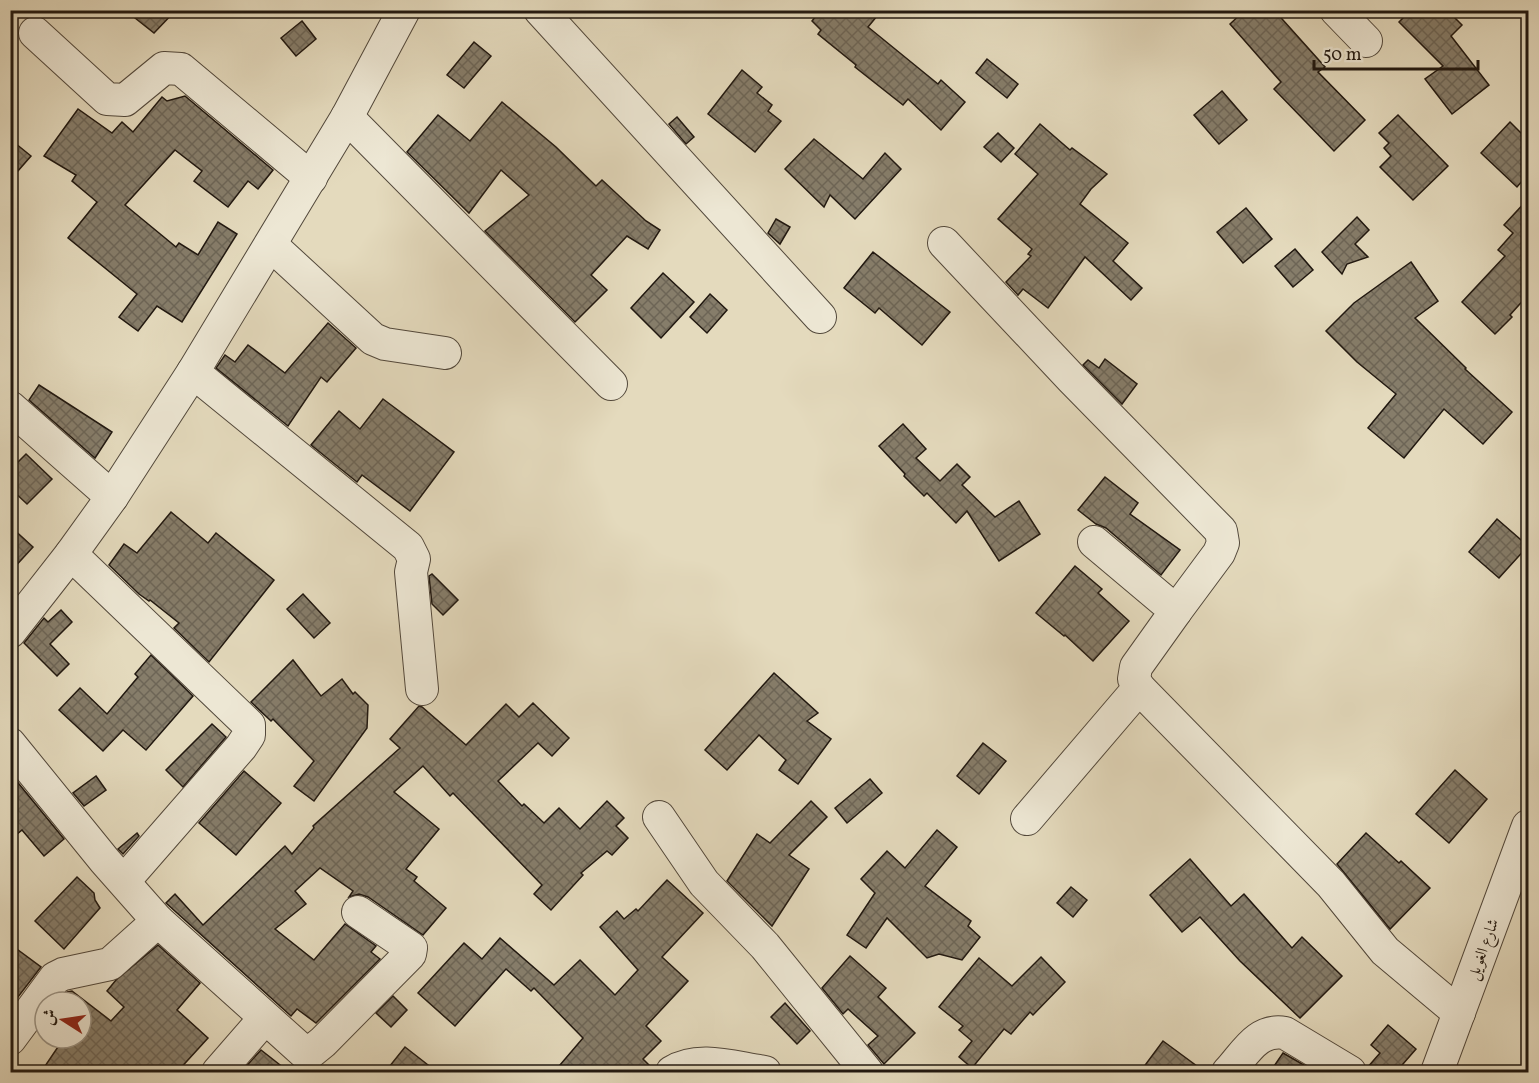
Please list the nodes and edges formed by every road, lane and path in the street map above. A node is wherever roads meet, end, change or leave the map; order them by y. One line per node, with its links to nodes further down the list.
1 (404, 10): 6 (street)
2 (540, 10): 10 (street)
3 (1336, 10): 5 (street)
4 (35, 33): 7 (street)
5 (1366, 41)
6 (347, 117): 7 (street); 13 (street)
7 (311, 178): 9 (street)
8 (944, 243): 18 (street)
9 (271, 244): 11 (street); 12 (street)
10 (820, 316)
11 (445, 353)
12 (193, 372): 15 (street); 21 (street)
13 (611, 384)
14 (10, 407): 15 (street)
15 (112, 497): 17 (street)
16 (1094, 542): 18 (street)
17 (71, 554): 19 (street); 26 (street)
18 (1176, 611): 20 (street)
19 (10, 632)
20 (1139, 688): 24 (street); 29 (street)
21 (422, 689)
22 (10, 744): 26 (street)
23 (659, 817): 36 (street)
24 (1027, 819)
25 (1528, 826): 29 (street, شارع الغويل)
26 (124, 881): 28 (street)
27 (358, 912): 32 (street)
28 (158, 921): 30 (street); 31 (street)
29 (1459, 1013): 39 (street, شارع الغويل)
30 (265, 1018): 32 (street); 33 (street)
31 (10, 1039)
32 (308, 1064)
33 (218, 1072)
34 (672, 1072): 35 (street)
35 (765, 1072)
36 (867, 1072)
37 (1228, 1072): 38 (street)
38 (1350, 1072)
39 (1437, 1072)

